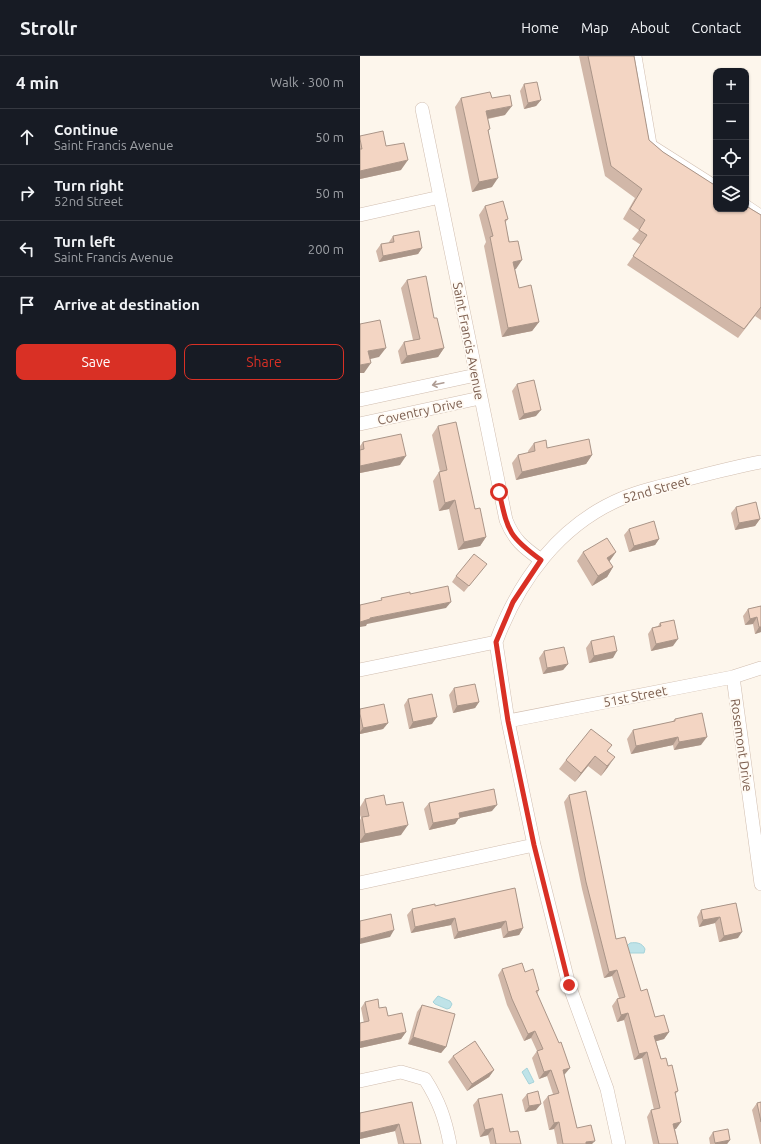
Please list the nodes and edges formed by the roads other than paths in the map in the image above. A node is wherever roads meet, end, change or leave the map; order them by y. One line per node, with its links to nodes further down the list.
1 (638, 56): 3 (lane)
2 (422, 109): 4 (street, Saint Francis Avenue)
3 (713, 182)
4 (440, 198): 7 (street); 8 (street, Saint Francis Avenue)
5 (749, 205): 6 (lane)
6 (761, 213)
7 (360, 215)
8 (476, 375): 9 (street, Saint Francis Avenue); 10 (street, Coventry Drive, one-way to 10)
9 (480, 398): 11 (street, Coventry Drive); 13 (street, Saint Francis Avenue)
10 (360, 400)
11 (360, 424)
12 (761, 462): 13 (street, 52nd Street)
13 (541, 560): 14 (street, 52nd Street)
14 (496, 642): 16 (street); 18 (street)
15 (761, 668): 17 (street, 51st Street)
16 (360, 670)
17 (733, 677): 18 (street, 51st Street); 20 (street, Rosemont Drive)
18 (508, 721): 19 (street)
19 (534, 845): 21 (street); 24 (street)
20 (761, 881)
21 (360, 883)
22 (360, 1081): 23 (street)
23 (449, 1140)
24 (619, 1144)

